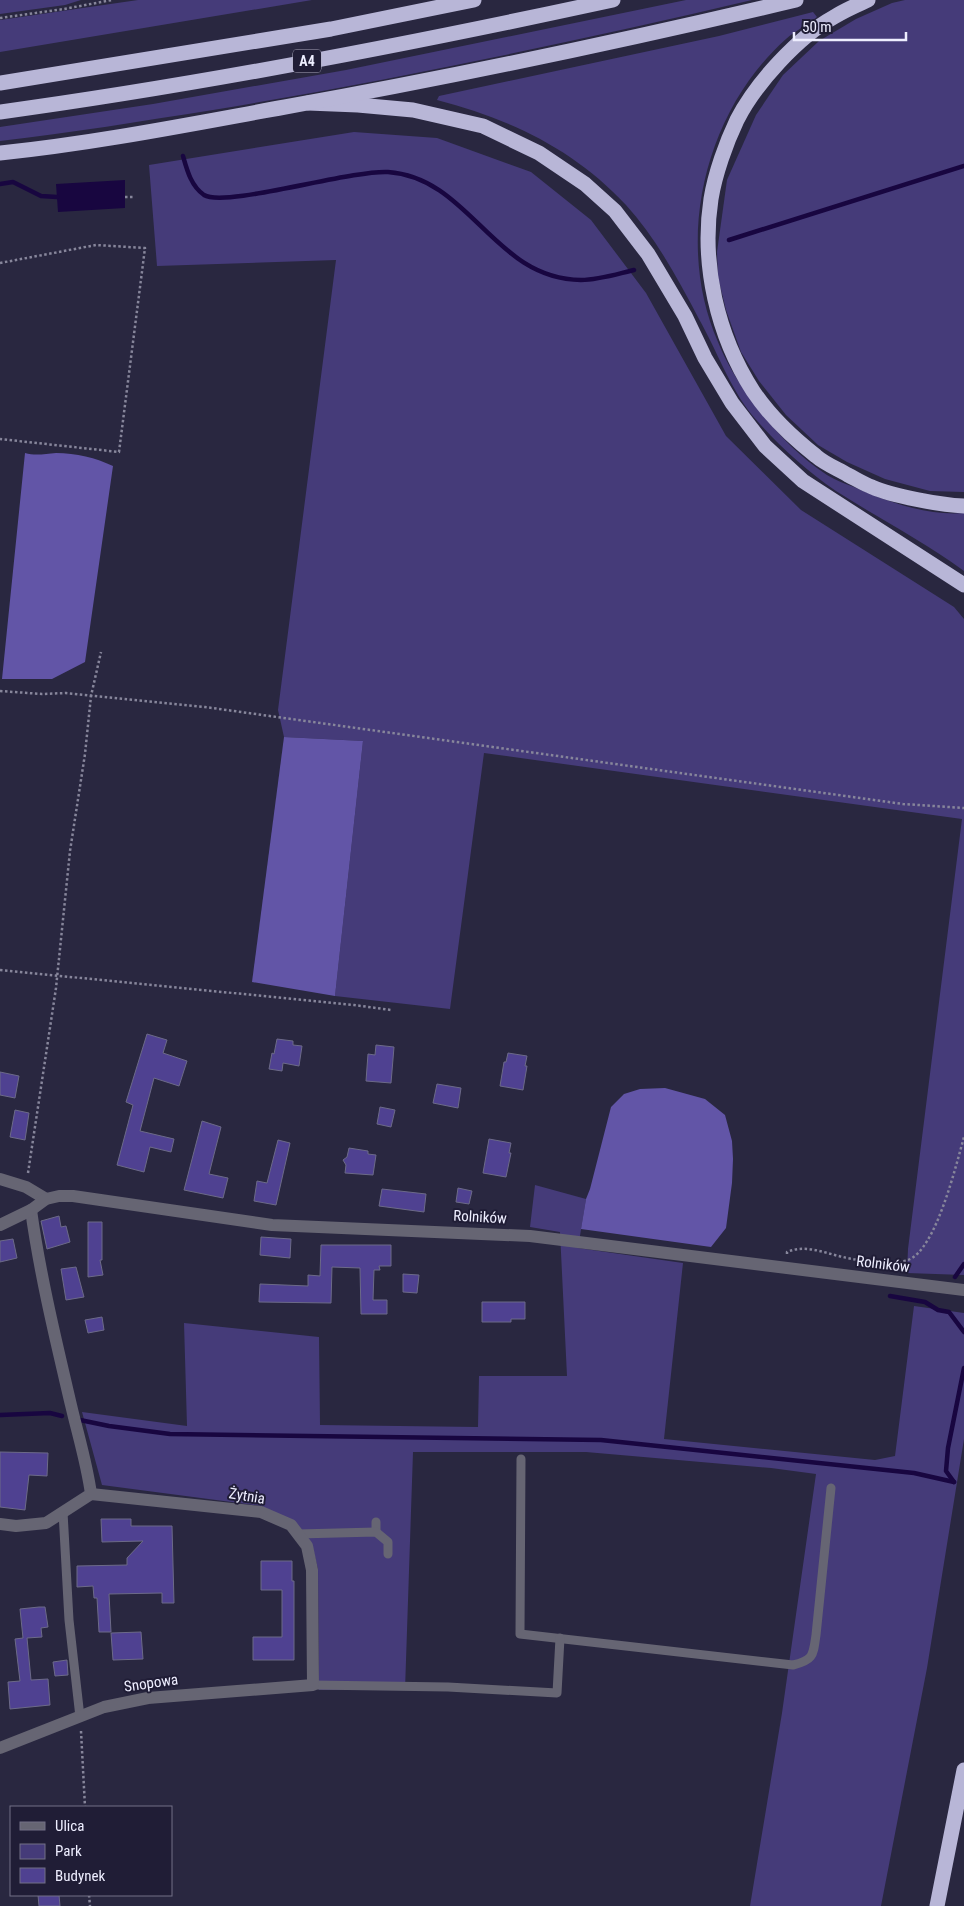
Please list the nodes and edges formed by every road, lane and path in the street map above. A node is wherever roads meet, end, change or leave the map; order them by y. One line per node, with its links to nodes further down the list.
1 (112, 0): 7 (path)
2 (437, 0): 8 (highway)
3 (474, 0): 8 (highway, A4)
4 (613, 0): 11 (highway, A4)
5 (796, 0): 10 (highway)
6 (868, 0): 17 (highway)
7 (0, 18)
8 (331, 29): 9 (highway, A4)
9 (0, 83)
10 (308, 103): 12 (highway); 18 (highway)
11 (0, 112)
12 (0, 153)
13 (125, 197): 14 (path)
14 (133, 197)
15 (0, 262): 16 (path)
16 (0, 439)
17 (964, 506)
18 (964, 585)
19 (101, 652): 21 (path)
20 (0, 691): 21 (path)
21 (90, 696): 22 (path); 24 (path)
22 (964, 808)
23 (0, 970): 24 (path)
24 (57, 975): 25 (path); 28 (path)
25 (391, 1010)
26 (964, 1137): 32 (path)
27 (0, 1179): 28 (street)
28 (26, 1186): 29 (street)
29 (46, 1200): 30 (street, Rolników); 32 (street, Rolników)
30 (31, 1210): 31 (street, Rolników); 36 (street)
31 (0, 1225)
32 (785, 1268): 33 (street, Rolników)
33 (964, 1290)
34 (521, 1459): 43 (lane)
35 (831, 1488): 43 (lane)
36 (91, 1494): 37 (street); 41 (street, Żytnia)
37 (63, 1512): 39 (street); 45 (lane)
38 (376, 1522): 40 (lane)
39 (0, 1524)
40 (376, 1532): 41 (lane); 42 (lane)
41 (298, 1534): 44 (street, Żytnia)
42 (388, 1554)
43 (560, 1638): 44 (lane)
44 (314, 1685): 45 (street, Snopowa)
45 (80, 1717): 46 (street, Snopowa); 48 (path)
46 (0, 1748)
47 (964, 1770): 49 (highway)
48 (85, 1806)
49 (937, 1906)

